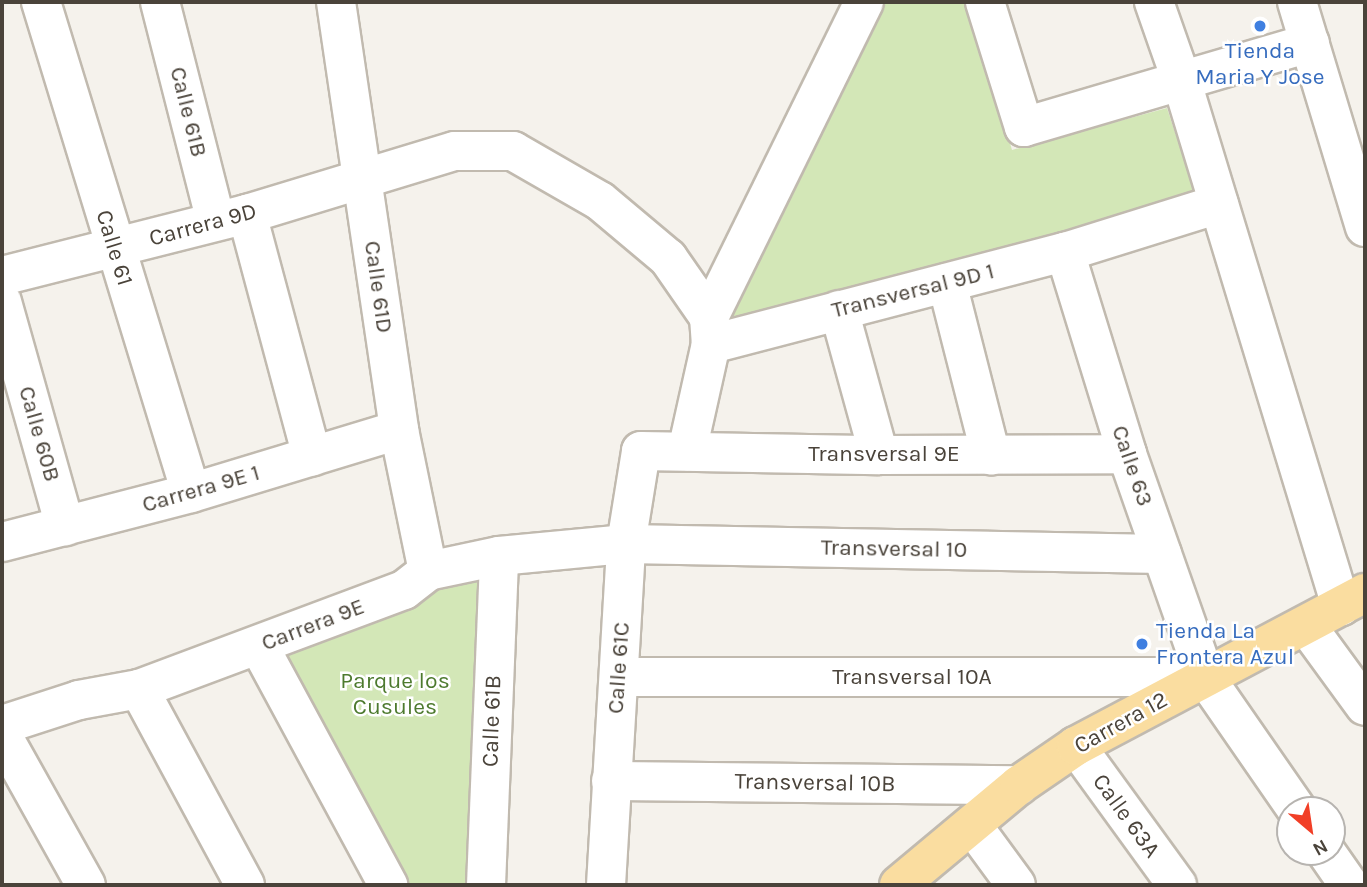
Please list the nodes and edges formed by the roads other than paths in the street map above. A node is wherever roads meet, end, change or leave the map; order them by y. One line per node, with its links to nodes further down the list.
1 (41, 2): 15 (street, Calle 61)
2 (160, 2): 13 (street, Calle 61B)
3 (336, 2): 11 (street, Calle 61D)
4 (864, 2): 21 (street)
5 (985, 2): 9 (street)
6 (1154, 2): 9 (street)
7 (1297, 2): 8 (street)
8 (1310, 43): 9 (street); 10 (street)
9 (1181, 79): 12 (street)
10 (1350, 116): 14 (street)
11 (362, 179): 13 (street, Carrera 9D); 21 (street, Carrera 9D); 22 (street, Calle 61D)
12 (1219, 204): 16 (street, Transversal 9D 1); 36 (street)
13 (231, 217): 15 (street, Carrera 9D); 27 (street, Calle 61B)
14 (1365, 227)
15 (114, 249): 17 (street, Carrera 9D); 29 (street, Calle 61)
16 (1065, 252): 18 (street, Transversal 9D 1); 25 (street, Calle 63)
17 (2, 276)
18 (947, 283): 20 (street, Transversal 9D 1); 26 (street)
19 (2, 302): 30 (street, Calle 60B)
20 (839, 310): 21 (street, Transversal 9D 1); 28 (street)
21 (710, 331): 24 (street)
22 (399, 430): 27 (street, Carrera 9E 1); 35 (street, Calle 61D)
23 (641, 451): 24 (street, Transversal 9E); 32 (street, Calle 61C)
24 (687, 451): 28 (street, Transversal 9E)
25 (1127, 454): 26 (street, Transversal 9E); 33 (street, Calle 63)
26 (991, 455): 28 (street, Transversal 9E)
27 (312, 456): 29 (street, Carrera 9E 1)
28 (879, 456)
29 (191, 493): 30 (street, Carrera 9E 1)
30 (65, 526): 31 (street, Carrera 9E 1)
31 (2, 542)
32 (625, 544): 33 (street, Transversal 10); 34 (street, Carrera 9E); 39 (street, Calle 61C)
33 (1163, 554): 40 (street, Calle 63)
34 (499, 556): 35 (street, Carrera 9E); 55 (street, Calle 61B)
35 (428, 571): 38 (street, Carrera 9E)
36 (1353, 600): 37 (main road, Carrera 12)
37 (1306, 625): 40 (main road, Carrera 12); 42 (street)
38 (259, 646): 41 (street, Carrera 9E); 54 (street)
39 (619, 677): 40 (street, Transversal 10A); 47 (street, Calle 61C)
40 (1205, 677): 45 (main road, Carrera 12); 49 (street, Calle 63)
41 (139, 689): 43 (street, Carrera 9E); 53 (street)
42 (1365, 706)
43 (2, 724)
44 (2, 735): 46 (street)
45 (1076, 746): 48 (main road, Carrera 12); 59 (street, Calle 63A)
46 (11, 778): 52 (street)
47 (611, 781): 48 (street, Transversal 10B); 56 (street, Calle 61C)
48 (1019, 785): 50 (main road, Carrera 12)
49 (1287, 796)
50 (972, 825): 57 (main road, Carrera 12); 58 (street)
51 (1336, 866): 60 (street)
52 (86, 885)
53 (244, 885)
54 (388, 885)
55 (486, 885)
56 (606, 885)
57 (900, 885)
58 (1016, 885)
59 (1177, 885)
60 (1349, 885)

